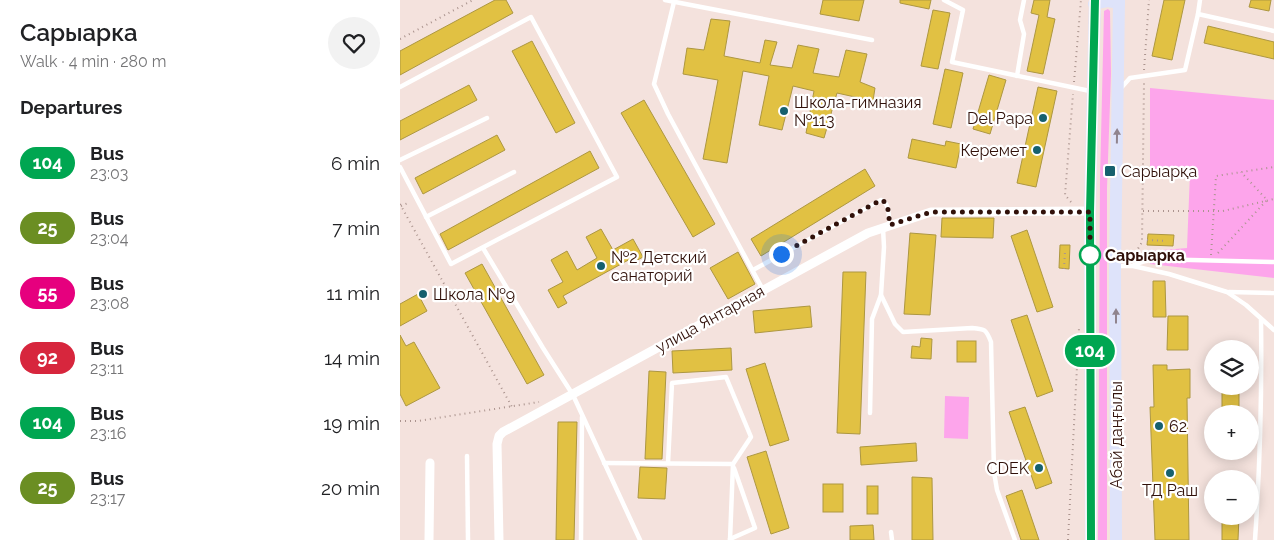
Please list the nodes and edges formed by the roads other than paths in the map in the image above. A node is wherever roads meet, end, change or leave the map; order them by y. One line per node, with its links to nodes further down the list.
1 (666, 0): 5 (lane)
2 (944, 0): 11 (lane)
3 (1024, 0): 11 (lane)
4 (1200, 0): 8 (lane)
5 (674, 2): 10 (lane); 26 (lane)
6 (1094, 2): 7 (main road); 13 (main road, Абай даңғылы)
7 (1119, 2): 14 (main road, Абай даңғылы)
8 (1198, 14): 9 (lane); 14 (lane)
9 (1274, 31)
10 (872, 40)
11 (1017, 76): 13 (lane)
12 (400, 86): 22 (lane)
13 (1092, 92): 19 (main road, Абай даңғылы)
14 (1117, 94): 24 (main road, Абай даңғылы, one-way to 14)
15 (487, 118): 16 (lane)
16 (400, 160)
17 (401, 170): 20 (lane)
18 (514, 172): 20 (lane)
19 (1085, 212): 21 (street, улица Янтарная); 50 (main road, Абай даңғылы)
20 (426, 217): 22 (lane)
21 (886, 226): 26 (lane); 27 (street, улица Янтарная); 30 (lane)
22 (483, 248): 33 (lane)
23 (1274, 262): 25 (lane)
24 (1115, 266): 25 (lane); 51 (main road, Абай даңғылы, one-way to 24)
25 (1133, 266): 28 (lane)
26 (753, 270): 27 (lane)
27 (763, 290): 33 (street, улица Янтарная)
28 (1228, 292): 29 (lane); 31 (lane)
29 (1274, 292)
30 (882, 295): 34 (lane); 49 (lane)
31 (1261, 320): 32 (lane); 52 (lane)
32 (1274, 330)
33 (573, 395): 35 (lane); 44 (street, улица Янтарная)
34 (870, 413)
35 (582, 416): 38 (lane); 45 (lane)
36 (467, 456): 43 (lane)
37 (430, 462): 42 (street)
38 (604, 463): 39 (lane); 46 (lane)
39 (668, 463): 40 (lane); 40 (lane)
40 (733, 464): 47 (lane); 47 (lane)
41 (891, 532): 48 (lane)
42 (429, 540)
43 (468, 540)
44 (500, 540)
45 (581, 540)
46 (640, 540)
47 (730, 540)
48 (892, 540)
49 (1015, 540)
50 (1091, 540)
51 (1116, 540)
52 (1255, 540)

